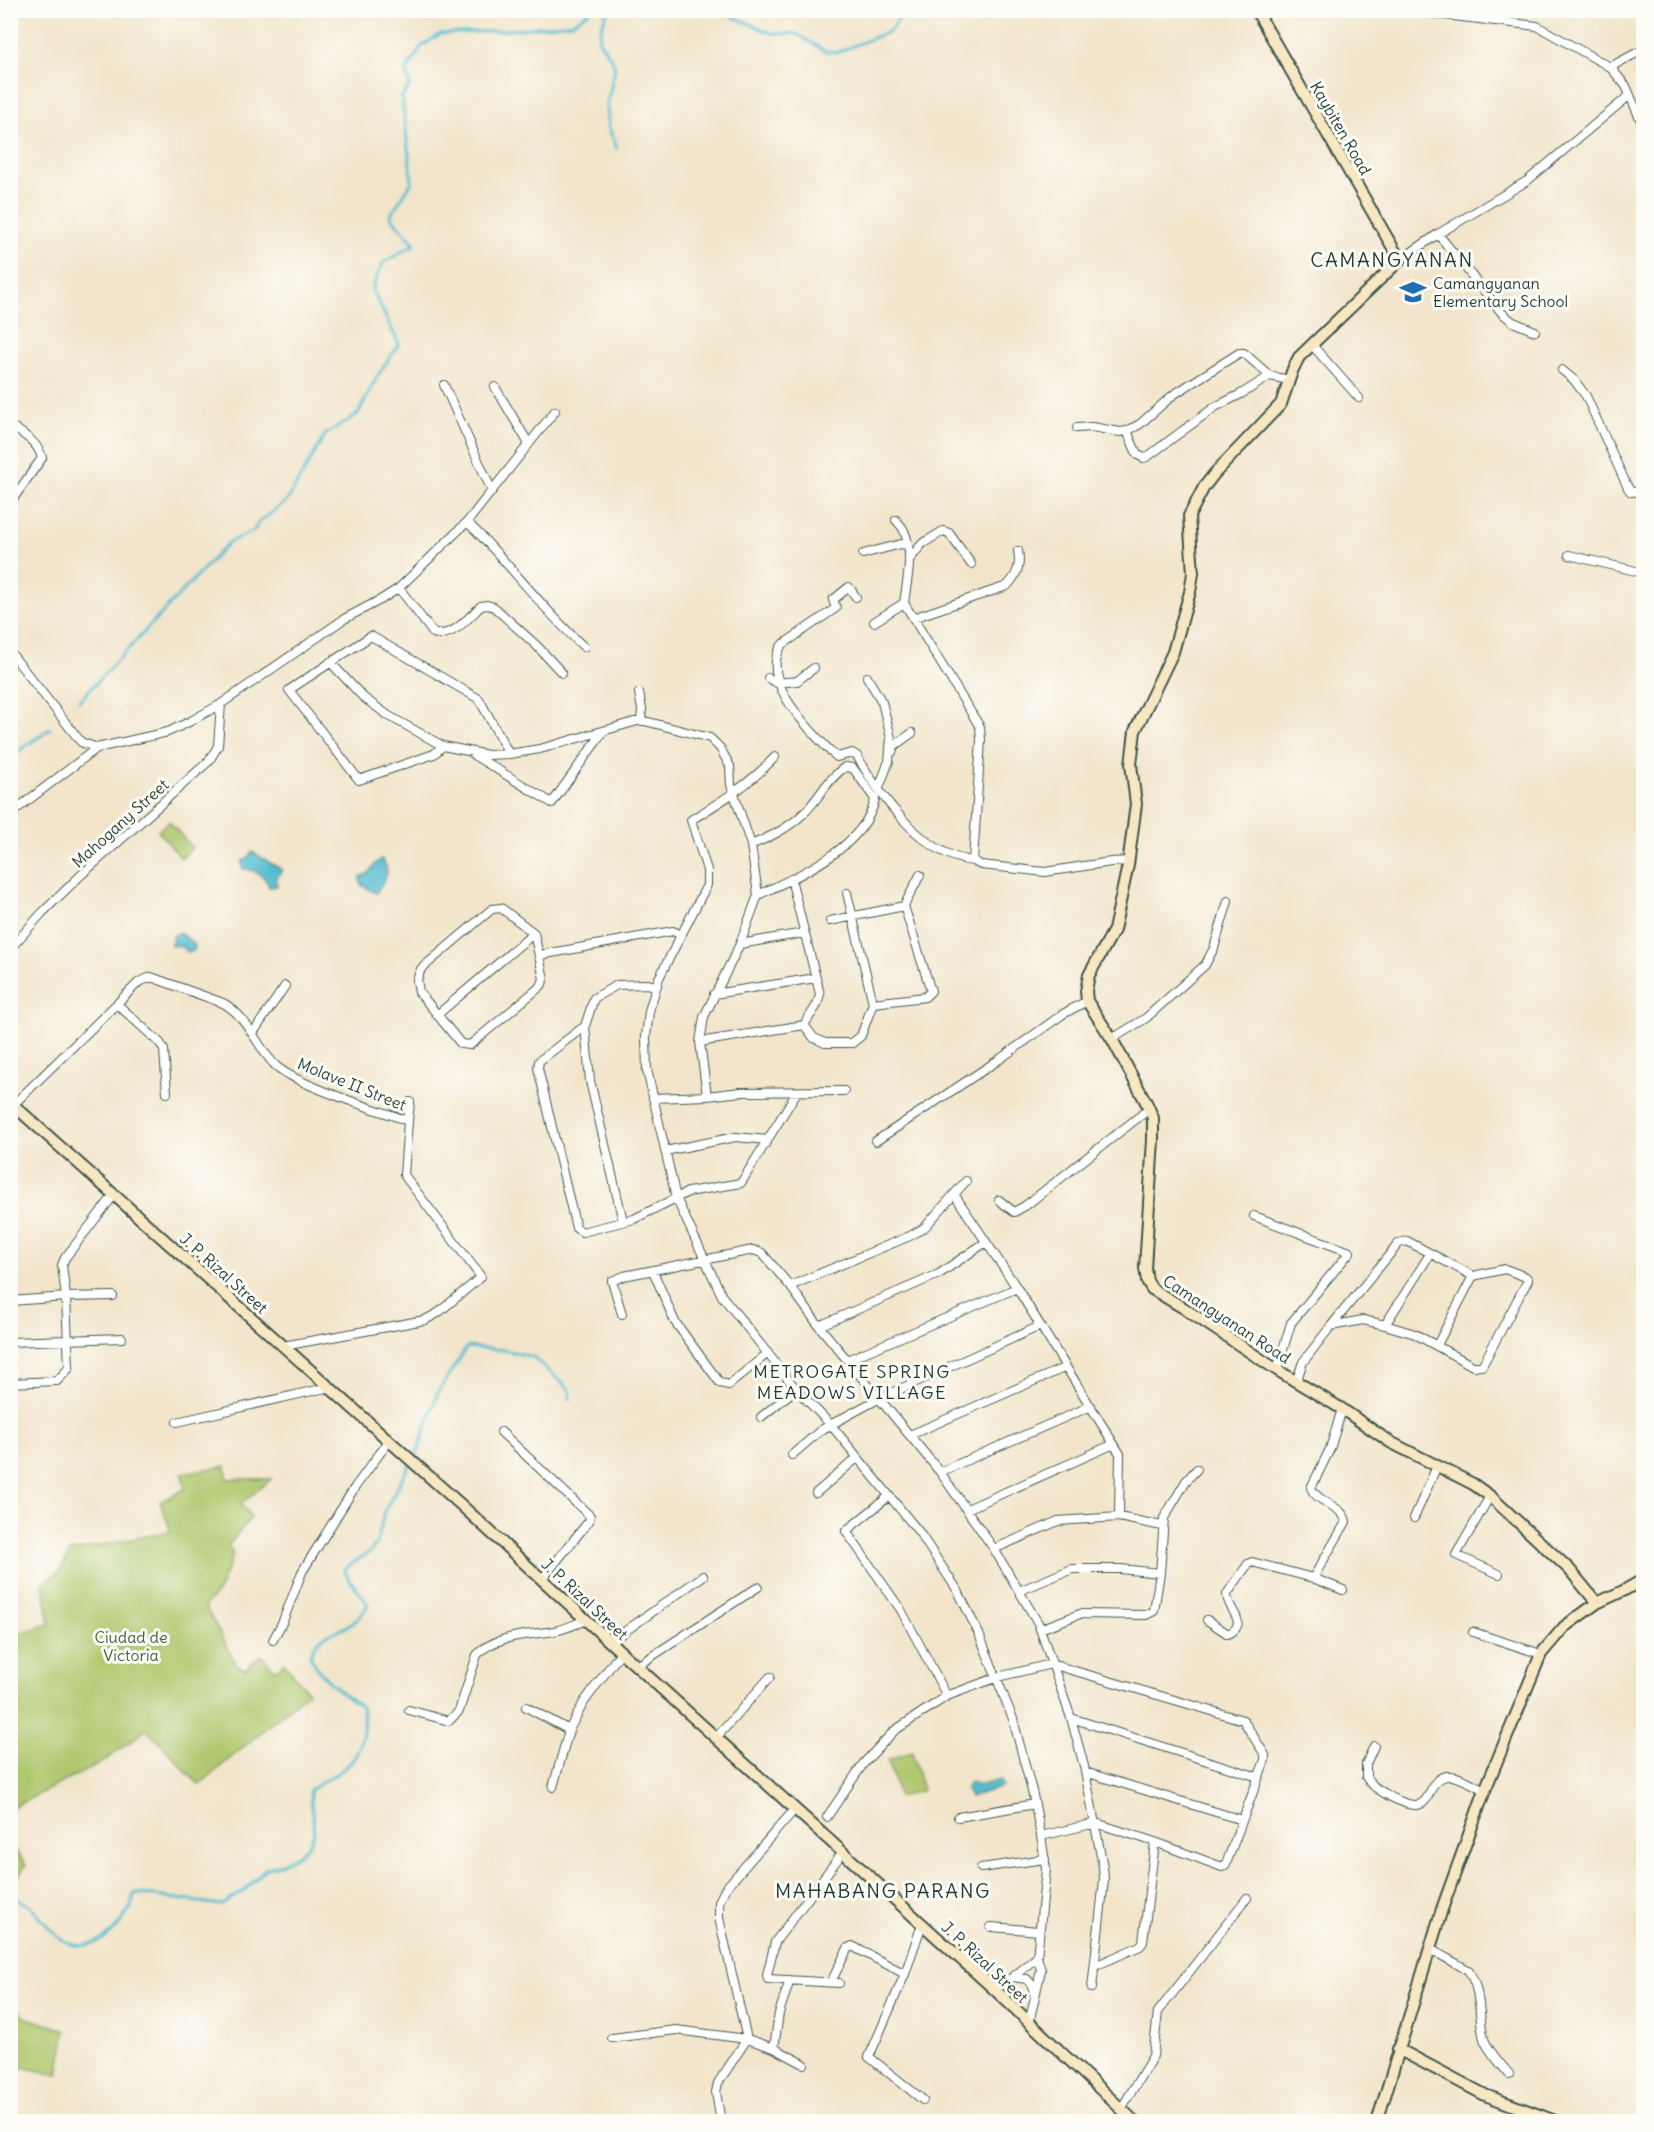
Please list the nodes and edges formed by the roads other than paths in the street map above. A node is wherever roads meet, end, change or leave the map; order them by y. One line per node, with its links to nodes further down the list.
1 (1256, 10): 8 (street, Kaybiten Road)
2 (1402, 10): 4 (street)
3 (1644, 49): 4 (street)
4 (1610, 67): 5 (street)
5 (1630, 95): 6 (street); 7 (street)
6 (1644, 128)
7 (1438, 234): 8 (street); 9 (street)
8 (1400, 260): 10 (street)
9 (1535, 331)
10 (1312, 345): 13 (street); 16 (street)
11 (1562, 370): 23 (street)
12 (1270, 376): 13 (street); 20 (street); 20 (street)
13 (1288, 380): 64 (street)
14 (444, 385): 22 (street)
15 (495, 387): 21 (street)
16 (1359, 398)
17 (555, 411): 21 (street)
18 (10, 425): 24 (street)
19 (1077, 428): 20 (street)
20 (1127, 431)
21 (529, 444): 22 (street)
22 (492, 491): 26 (street)
23 (1644, 491)
24 (10, 503)
25 (896, 520): 27 (street)
26 (468, 521): 34 (street); 39 (street)
27 (907, 545): 29 (street); 31 (street)
28 (1018, 551): 37 (street)
29 (863, 554)
30 (1569, 555): 33 (street)
31 (909, 561): 32 (street); 36 (street)
32 (971, 564)
33 (1644, 573)
34 (399, 588): 43 (street); 48 (street)
35 (856, 597): 46 (street)
36 (904, 603): 37 (street); 38 (street)
37 (913, 618): 63 (street)
38 (874, 622)
39 (584, 647)
40 (10, 652): 53 (street)
41 (330, 662): 52 (street); 52 (street); 55 (street)
42 (814, 668): 46 (street)
43 (562, 673)
44 (867, 677): 57 (street)
45 (768, 678): 46 (street)
46 (777, 683): 58 (street)
47 (639, 693): 49 (street)
48 (221, 704): 53 (street); 77 (street, Mahogany Street)
49 (641, 720): 50 (street); 60 (street)
50 (603, 732): 54 (street); 55 (street)
51 (912, 733): 57 (street)
52 (443, 746): 54 (street)
53 (97, 748): 61 (street)
54 (467, 751): 55 (street)
55 (509, 754)
56 (775, 757): 60 (street)
57 (889, 761): 58 (street); 59 (street)
58 (870, 776): 59 (street)
59 (879, 788): 63 (street)
60 (735, 794): 62 (street); 75 (street)
61 (10, 814)
62 (751, 846): 66 (street); 68 (street)
63 (973, 861): 64 (street)
64 (1128, 861): 83 (street)
65 (920, 875): 70 (street)
66 (791, 879): 68 (street); 74 (street)
67 (847, 893): 71 (street)
68 (758, 895): 76 (street)
69 (1228, 901): 90 (street)
70 (904, 906): 71 (street); 84 (street)
71 (853, 917): 72 (street); 84 (street)
72 (830, 921)
73 (534, 933): 78 (street); 86 (street); 86 (street)
74 (804, 933): 76 (street); 79 (street)
75 (681, 935): 78 (street); 81 (street)
76 (740, 944): 82 (street)
77 (10, 949)
78 (540, 955): 86 (street)
79 (816, 978): 82 (street); 87 (street)
80 (285, 986): 89 (street)
81 (657, 986): 88 (street); 96 (street)
82 (714, 994): 91 (street)
83 (1087, 1001): 90 (street, Camangyanan Road); 102 (street)
84 (873, 1003): 87 (street)
85 (117, 1004): 89 (street, Molave II Street); 94 (street); 98 (street, Molave II Street)
86 (437, 1015)
87 (804, 1025): 91 (street)
88 (585, 1026): 110 (street); 110 (street)
89 (253, 1033): 100 (street, Molave II Street)
90 (1112, 1039): 99 (street, Camangyanan Road)
91 (700, 1042): 95 (street)
92 (844, 1091): 93 (street)
93 (797, 1092): 95 (street); 101 (street)
94 (167, 1093)
95 (707, 1096): 96 (street)
96 (653, 1098): 103 (street)
97 (410, 1101): 100 (street)
98 (12, 1105): 106 (street, J. P. Rizal Street)
99 (1149, 1109): 108 (street); 134 (street, Camangyanan Road)
100 (408, 1121): 130 (street, Molave II Street)
101 (767, 1140): 103 (street); 107 (street)
102 (876, 1142)
103 (665, 1151): 107 (street)
104 (966, 1181): 105 (street)
105 (954, 1194): 111 (street); 116 (street)
106 (114, 1195): 119 (street); 130 (street, J. P. Rizal Street)
107 (676, 1198): 110 (street); 113 (street)
108 (999, 1200)
109 (1254, 1216): 134 (street)
110 (623, 1221)
111 (986, 1242): 117 (street); 123 (street)
112 (1430, 1254): 115 (street); 122 (street); 125 (street)
113 (706, 1260): 114 (street); 116 (street); 131 (street)
114 (653, 1271): 121 (street); 131 (street)
115 (1473, 1276): 129 (street); 129 (street)
116 (790, 1286): 123 (street)
117 (1017, 1288): 124 (street); 132 (street)
118 (112, 1296): 119 (street)
119 (66, 1297): 120 (street); 127 (street)
120 (10, 1301)
121 (622, 1314)
122 (1385, 1325): 125 (street); 129 (street)
123 (819, 1326): 132 (street)
124 (1040, 1326): 133 (street); 139 (street)
125 (1331, 1326): 135 (street)
126 (122, 1338): 127 (street)
127 (67, 1339): 128 (street); 136 (street)
128 (10, 1342)
129 (1437, 1345)
130 (283, 1346): 137 (street, J. P. Rizal Street)
131 (768, 1353): 138 (street)
132 (847, 1360): 139 (street)
133 (1066, 1367): 140 (street); 146 (street)
134 (1277, 1370): 135 (street, Camangyanan Road)
135 (1296, 1382): 141 (street, Camangyanan Road)
136 (10, 1383)
137 (330, 1387): 143 (street); 147 (street, J. P. Rizal Street)
138 (796, 1389): 142 (street); 144 (street)
139 (878, 1399): 144 (street); 146 (street)
140 (1091, 1406): 148 (street); 153 (street)
141 (1342, 1409): 151 (street, Camangyanan Road); 165 (street)
142 (760, 1417)
143 (177, 1422)
144 (831, 1425): 149 (street); 150 (street)
145 (501, 1432): 166 (street)
146 (910, 1435): 153 (street)
147 (389, 1441): 166 (street, J. P. Rizal Street); 176 (street)
148 (1114, 1444): 157 (street); 158 (street)
149 (792, 1455)
150 (857, 1458): 154 (street); 156 (street)
151 (1437, 1466): 155 (street, Camangyanan Road); 159 (street)
152 (1197, 1469): 160 (street)
153 (940, 1472): 157 (street)
154 (816, 1493)
155 (1490, 1496): 163 (street); 171 (street, Camangyanan Road)
156 (888, 1497): 183 (street); 184 (street)
157 (967, 1509): 161 (street)
158 (1119, 1517): 160 (street); 161 (street)
159 (1414, 1518)
160 (1162, 1526): 162 (street)
161 (994, 1549): 170 (street)
162 (1160, 1572): 170 (street); 174 (street)
163 (1499, 1574)
164 (703, 1576): 177 (street)
165 (1313, 1578): 169 (street); 173 (street)
166 (542, 1579): 172 (street, J. P. Rizal Street)
167 (1644, 1579): 171 (street)
168 (758, 1587): 181 (street)
169 (1343, 1590)
170 (1019, 1591): 174 (street)
171 (1597, 1603): 179 (street)
172 (586, 1620): 177 (street, J. P. Rizal Street); 186 (street)
173 (1207, 1620)
174 (1040, 1629): 180 (street)
175 (1473, 1632): 179 (street)
176 (273, 1640)
177 (610, 1642): 178 (street, J. P. Rizal Street)
178 (621, 1652): 181 (street, J. P. Rizal Street); 188 (street)
179 (1541, 1654): 194 (street)
180 (1051, 1664): 183 (street); 187 (street); 192 (street)
181 (637, 1666): 189 (street, J. P. Rizal Street)
182 (770, 1677): 189 (street)
183 (998, 1677): 184 (street); 195 (street)
184 (947, 1696): 197 (street)
185 (526, 1707): 188 (street)
186 (409, 1710)
187 (1071, 1718): 191 (street); 192 (street)
188 (569, 1730): 193 (street)
189 (716, 1738): 196 (street, J. P. Rizal Street)
190 (1374, 1746): 194 (street)
191 (1086, 1772): 199 (street); 200 (street)
192 (1258, 1777): 199 (street)
193 (553, 1787)
194 (1485, 1790): 210 (street)
195 (1035, 1804): 198 (street); 201 (street)
196 (795, 1809): 203 (street, J. P. Rizal Street); 221 (street)
197 (827, 1817)
198 (958, 1817)
199 (1242, 1820): 202 (street)
200 (1096, 1823): 201 (street); 202 (street); 212 (street)
201 (1041, 1836): 204 (street)
202 (1155, 1842): 212 (street)
203 (843, 1852): 207 (street, J. P. Rizal Street); 215 (street)
204 (1045, 1859): 205 (street); 209 (street)
205 (981, 1868)
206 (1247, 1898): 227 (street)
207 (922, 1924): 213 (street); 216 (street, J. P. Rizal Street)
208 (991, 1927): 209 (street)
209 (1040, 1931): 211 (street)
210 (1430, 1949): 223 (street); 225 (street)
211 (1037, 1957): 214 (street); 218 (street)
212 (1095, 1966): 217 (street)
213 (905, 1974): 215 (street); 226 (street)
214 (1013, 1977): 216 (street); 218 (street)
215 (790, 1980): 222 (street)
216 (993, 1988): 219 (street, J. P. Rizal Street)
217 (1092, 1988)
218 (1034, 1996): 219 (street)
219 (1029, 2023): 227 (street, J. P. Rizal Street)
220 (612, 2038): 221 (street)
221 (747, 2039): 222 (street); 228 (street)
222 (774, 2048): 224 (street)
223 (1398, 2049): 230 (street); 231 (street)
224 (804, 2064)
225 (1509, 2074)
226 (923, 2100)
227 (1121, 2109): 229 (street, J. P. Rizal Street)
228 (720, 2121)
229 (1135, 2121)
230 (1377, 2121)
231 (1558, 2121)

